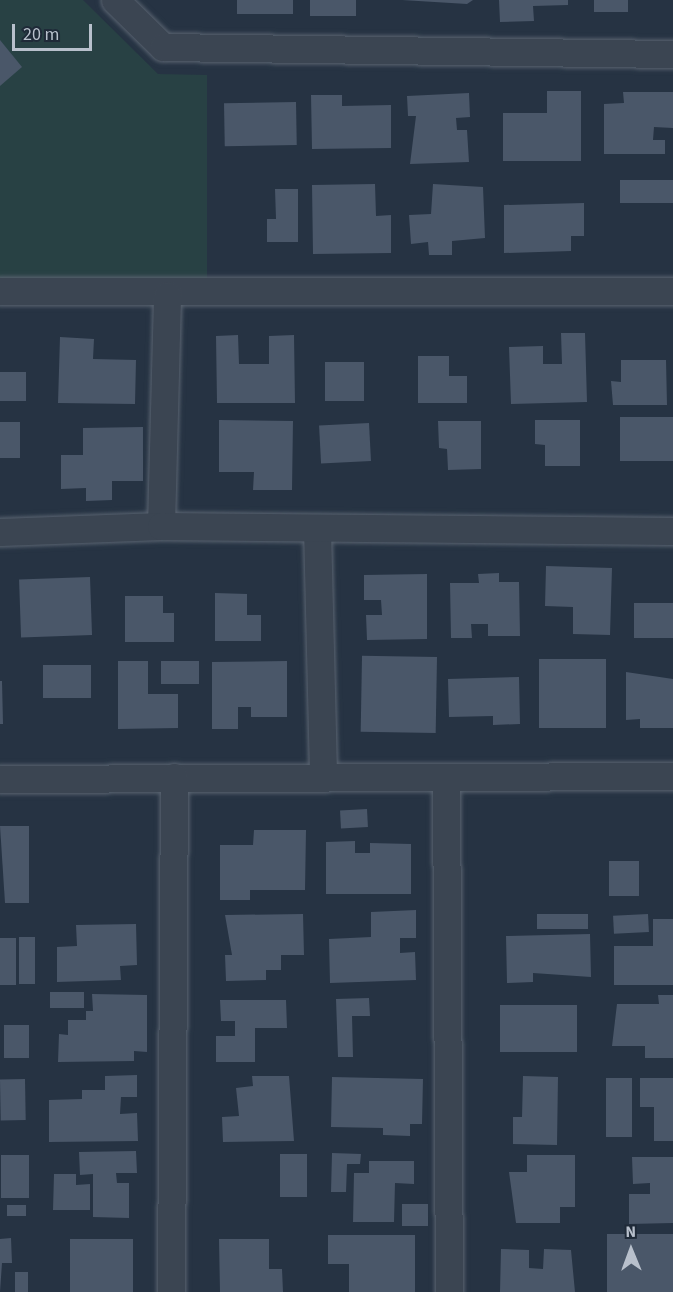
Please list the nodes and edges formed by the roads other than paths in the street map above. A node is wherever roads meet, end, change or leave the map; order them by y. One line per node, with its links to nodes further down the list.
1 (115, 0): 2 (street)
2 (673, 54)
3 (0, 291): 5 (street)
4 (673, 291): 5 (street)
5 (167, 295): 6 (street)
6 (161, 526): 7 (street); 9 (street)
7 (317, 528): 8 (street); 12 (street)
8 (673, 531)
9 (0, 532)
10 (673, 776): 13 (street)
11 (174, 777): 12 (street); 14 (street); 15 (street)
12 (322, 778): 13 (street)
13 (446, 778): 16 (street)
14 (0, 779)
15 (171, 1292)
16 (449, 1292)

